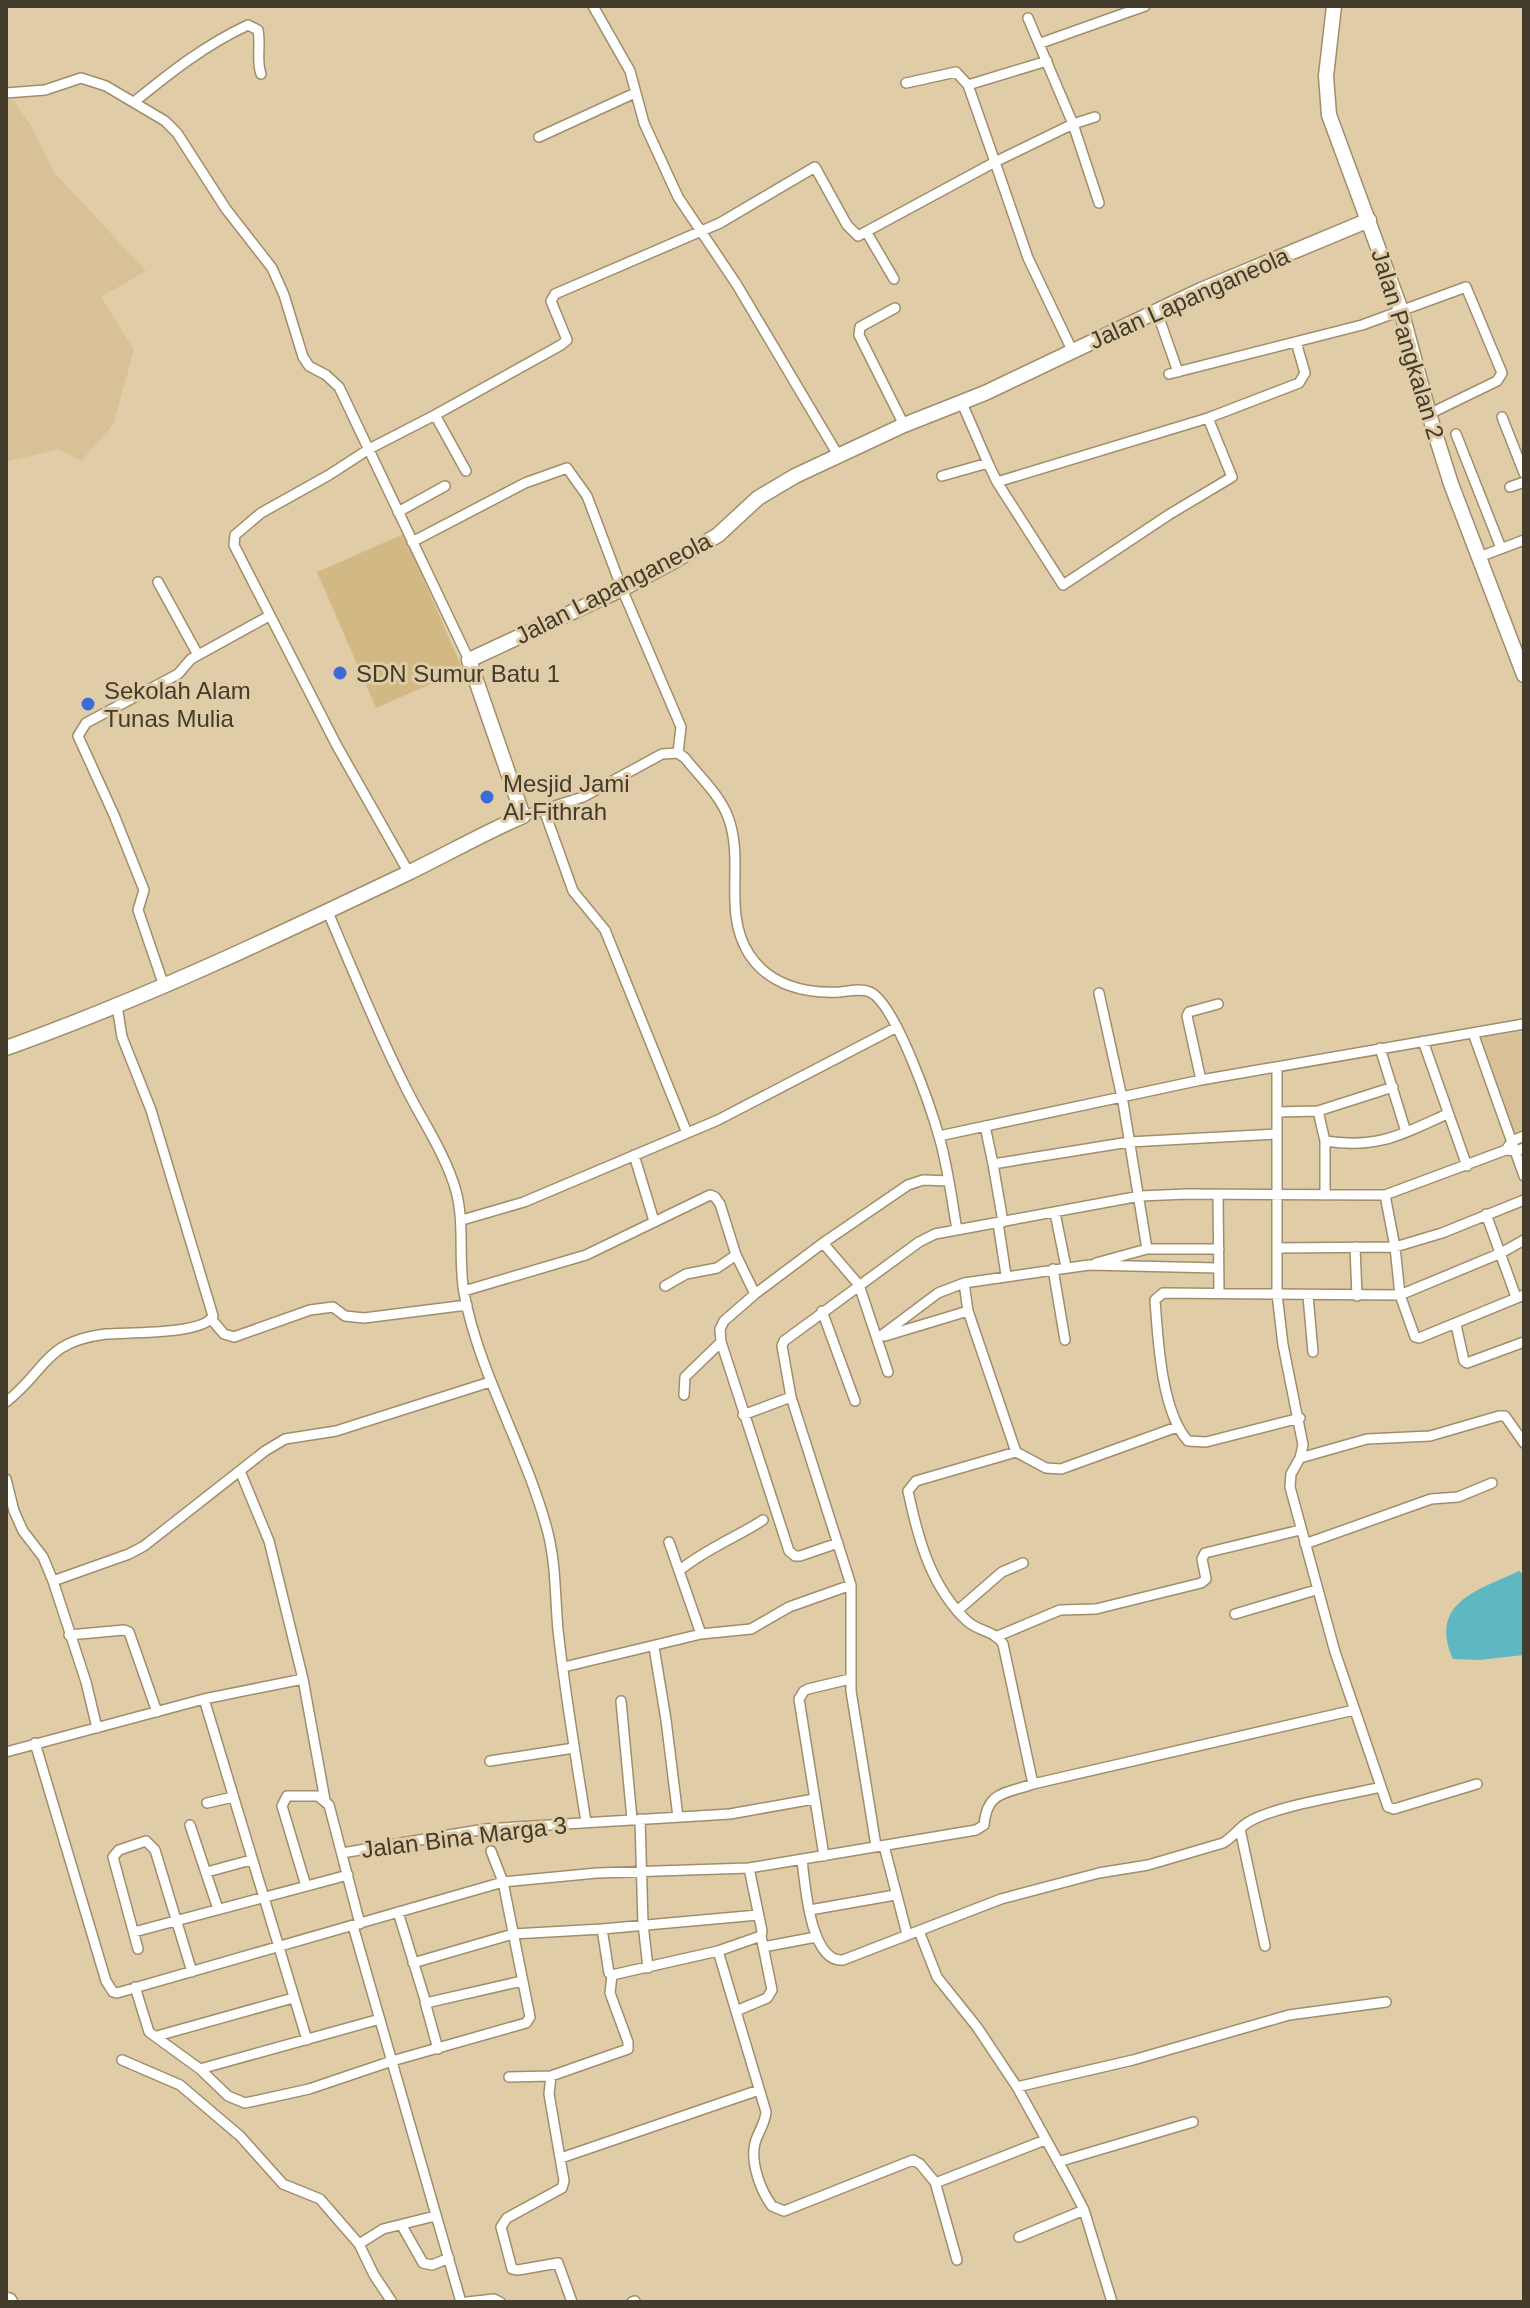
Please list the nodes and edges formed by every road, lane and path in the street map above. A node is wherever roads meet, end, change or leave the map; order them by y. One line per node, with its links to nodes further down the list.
1 (593, 6): 11 (street)
2 (1145, 6): 5 (street)
3 (1334, 6): 18 (street, Jalan Pangkalan 2)
4 (1028, 18): 5 (street)
5 (1041, 43): 6 (street)
6 (1047, 61): 9 (street); 14 (street)
7 (261, 74): 12 (street)
8 (906, 83): 9 (street)
9 (968, 85): 16 (street)
10 (6, 93): 12 (street)
11 (635, 93): 15 (street); 19 (street)
12 (134, 102): 34 (street)
13 (1095, 117): 14 (street)
14 (1073, 124): 16 (street); 17 (street)
15 (539, 137)
16 (995, 162): 20 (street); 26 (street)
17 (1099, 203)
18 (1369, 220): 23 (street, Jalan Pangkalan 2); 24 (street, Jalan Lapanganeola)
19 (700, 231): 20 (street); 29 (street); 35 (street)
20 (867, 233): 21 (street)
21 (894, 279)
22 (895, 308): 32 (street)
23 (1401, 310): 25 (street); 28 (street, Jalan Pangkalan 2); 28 (street)
24 (1157, 312): 25 (street); 26 (street, Jalan Lapanganeola)
25 (1296, 342): 31 (street)
26 (1072, 350): 27 (street, Jalan Lapanganeola)
27 (961, 401): 32 (street, Jalan Lapanganeola); 36 (street)
28 (1429, 414): 48 (street, Jalan Pangkalan 2)
29 (435, 415): 34 (street); 37 (street)
30 (1502, 417): 38 (street)
31 (1208, 418): 40 (street); 40 (street)
32 (904, 425): 35 (street, Jalan Lapanganeola)
33 (1456, 434): 47 (street)
34 (369, 449): 44 (street); 51 (street)
35 (838, 455): 50 (street, Jalan Lapanganeola)
36 (988, 463): 39 (street); 40 (street)
37 (466, 471)
38 (1524, 473)
39 (942, 476)
40 (997, 482)
41 (1524, 482): 43 (street)
42 (445, 486): 44 (street)
43 (1510, 487)
44 (398, 512): 46 (street)
45 (1524, 540): 47 (street)
46 (412, 542): 50 (street); 53 (street)
47 (1501, 548): 48 (street)
48 (1479, 557): 54 (street, Jalan Pangkalan 2)
49 (158, 582): 52 (street)
50 (622, 589): 53 (street, Jalan Lapanganeola); 55 (street)
51 (269, 616): 52 (street); 58 (street)
52 (198, 655): 60 (street)
53 (469, 660): 57 (street)
54 (1524, 675)
55 (678, 753): 56 (street); 65 (street)
56 (544, 810): 57 (street); 79 (street)
57 (523, 816): 58 (street)
58 (409, 873): 59 (street)
59 (327, 910): 60 (street); 99 (street)
60 (164, 986): 63 (street)
61 (1099, 993): 73 (street)
62 (1218, 1004): 71 (street)
63 (117, 1006): 68 (street); 131 (street)
64 (1524, 1024): 66 (street)
65 (897, 1027): 79 (street); 81 (street)
66 (1473, 1033): 67 (street); 85 (street)
67 (1423, 1041): 69 (street); 76 (street)
68 (6, 1048)
69 (1380, 1048): 70 (street); 72 (street)
70 (1277, 1069): 71 (street); 75 (street)
71 (1201, 1080): 73 (street)
72 (1393, 1087): 74 (street); 78 (street)
73 (1122, 1097): 77 (street); 84 (street)
74 (1318, 1111): 75 (street); 83 (street)
75 (1277, 1112): 80 (street)
76 (1447, 1114): 78 (street); 88 (street)
77 (985, 1126): 81 (street); 87 (street)
78 (1406, 1132): 83 (street)
79 (687, 1133): 86 (street)
80 (1276, 1134): 84 (street); 92 (street)
81 (939, 1136): 90 (street)
82 (1524, 1136): 85 (street)
83 (1325, 1141): 93 (street)
84 (1129, 1142): 87 (street); 95 (street)
85 (1514, 1148): 88 (street); 89 (street)
86 (634, 1155): 99 (street); 100 (street)
87 (993, 1164): 101 (street)
88 (1467, 1166): 94 (street)
89 (1524, 1176)
90 (949, 1181): 102 (street); 104 (street)
91 (1218, 1195): 92 (street); 95 (street); 109 (street)
92 (1276, 1195): 93 (street); 107 (street)
93 (1325, 1195): 94 (street)
94 (1385, 1195): 106 (street)
95 (1140, 1196): 97 (street); 108 (street)
96 (1524, 1200): 98 (street)
97 (1055, 1213): 101 (street); 113 (street)
98 (1486, 1214): 106 (street); 110 (street)
99 (462, 1220): 120 (street)
100 (654, 1221): 111 (street); 120 (street)
101 (1000, 1222): 102 (street); 116 (street)
102 (957, 1230): 118 (street)
103 (1524, 1240): 110 (street)
104 (823, 1243): 118 (street); 122 (street)
105 (1355, 1247): 106 (street); 107 (street); 126 (street)
106 (1395, 1247): 124 (street)
107 (1277, 1248): 123 (street)
108 (1147, 1249): 109 (street); 112 (street)
109 (1219, 1249): 114 (street)
110 (1501, 1253): 124 (street); 127 (street)
111 (736, 1255): 119 (street); 122 (street)
112 (1089, 1265): 113 (street); 114 (street)
113 (1066, 1267): 115 (street)
114 (1218, 1268): 121 (street)
115 (1053, 1269): 116 (street); 134 (street)
116 (1006, 1275): 117 (street)
117 (964, 1283): 130 (street); 133 (street)
118 (859, 1285): 129 (street); 133 (street)
119 (665, 1286)
120 (464, 1291): 128 (street)
121 (1219, 1292): 123 (street); 146 (street)
122 (755, 1294): 135 (street)
123 (1277, 1294): 125 (street); 145 (street)
124 (1400, 1295): 126 (street); 132 (street)
125 (1308, 1296): 126 (street); 137 (street)
126 (1357, 1296)
127 (1520, 1296): 132 (street)
128 (467, 1305): 131 (street); 139 (street)
129 (822, 1311): 141 (street); 142 (street)
130 (968, 1311): 133 (street); 148 (street)
131 (212, 1320): 143 (street)
132 (1456, 1325): 136 (street)
133 (878, 1338): 138 (street)
134 (1065, 1340)
135 (721, 1342): 140 (street); 144 (street)
136 (1524, 1342)
137 (1313, 1352)
138 (888, 1372)
139 (490, 1382): 150 (street); 169 (street)
140 (684, 1395)
141 (791, 1397): 144 (street); 156 (street)
142 (855, 1401)
143 (6, 1402)
144 (743, 1415): 156 (street)
145 (1300, 1418): 146 (street); 149 (street)
146 (1177, 1427): 148 (street)
147 (1524, 1443): 149 (street)
148 (1016, 1452): 163 (street)
149 (1300, 1458): 154 (street)
150 (240, 1471): 160 (street); 170 (street)
151 (6, 1479): 160 (street)
152 (1492, 1483): 157 (street)
153 (763, 1520): 159 (street)
154 (1300, 1530): 157 (street); 167 (street)
155 (669, 1542): 159 (street)
156 (838, 1543): 161 (street)
157 (1305, 1544): 162 (street)
158 (1023, 1563): 163 (street)
159 (680, 1570): 165 (street)
160 (53, 1581): 166 (street)
161 (851, 1585): 165 (street); 171 (street)
162 (1316, 1590): 164 (street); 174 (street)
163 (957, 1611): 167 (street)
164 (1235, 1614)
165 (701, 1634): 168 (street)
166 (69, 1635): 175 (street); 176 (street)
167 (998, 1636): 181 (street)
168 (654, 1647): 169 (street); 188 (street)
169 (564, 1667): 178 (street)
170 (303, 1679): 172 (street); 186 (street)
171 (850, 1679): 185 (street); 193 (street)
172 (204, 1699): 175 (street); 184 (street)
173 (621, 1701): 189 (street)
174 (1354, 1710): 181 (street); 183 (street)
175 (157, 1712): 176 (street)
176 (97, 1728): 177 (street)
177 (35, 1743): 179 (street); 230 (street)
178 (574, 1748): 180 (street); 190 (street)
179 (6, 1752)
180 (490, 1761)
181 (1033, 1784): 193 (street)
182 (1477, 1784): 183 (street)
183 (1381, 1787): 192 (street)
184 (233, 1797): 187 (street); 197 (street)
185 (814, 1799): 188 (street, Jalan Bina Marga 3); 196 (street)
186 (325, 1800): 195 (street); 204 (street)
187 (207, 1803)
188 (678, 1817): 189 (street, Jalan Bina Marga 3)
189 (636, 1819): 190 (street, Jalan Bina Marga 3); 201 (street)
190 (586, 1822): 195 (street, Jalan Bina Marga 3)
191 (190, 1825): 200 (street)
192 (1240, 1829): 215 (street); 221 (street)
193 (880, 1846): 196 (street); 205 (street)
194 (491, 1851): 203 (street)
195 (342, 1853): 202 (street)
196 (824, 1856): 198 (street)
197 (251, 1860): 200 (street); 206 (street)
198 (802, 1860): 199 (street); 208 (street)
199 (749, 1868): 201 (street); 210 (street)
200 (207, 1872): 207 (street)
201 (642, 1872): 203 (street); 212 (street)
202 (348, 1875): 204 (street); 213 (street)
203 (503, 1882): 209 (street); 217 (street)
204 (306, 1886): 206 (street)
205 (895, 1895): 208 (street); 218 (street)
206 (262, 1898): 207 (street); 222 (street)
207 (218, 1909): 211 (street)
208 (810, 1910): 219 (street)
209 (398, 1912): 213 (street); 225 (street)
210 (758, 1915): 212 (street); 220 (street)
211 (177, 1921): 216 (street); 216 (street); 227 (street)
212 (643, 1924): 214 (street); 226 (street)
213 (356, 1925): 222 (street); 235 (street)
214 (602, 1929): 217 (street); 228 (street)
215 (919, 1931): 218 (street); 244 (street)
216 (134, 1932): 223 (street)
217 (513, 1934): 225 (street); 229 (street)
218 (907, 1934): 219 (street)
219 (816, 1937): 220 (street)
220 (762, 1942): 224 (street); 234 (street)
221 (1265, 1946)
222 (278, 1948): 227 (street); 231 (street)
223 (138, 1949)
224 (718, 1951): 226 (street); 234 (street)
225 (413, 1963): 232 (street)
226 (648, 1968): 228 (street)
227 (192, 1972): 230 (street)
228 (612, 1975): 242 (street)
229 (522, 1981): 232 (street); 238 (street)
230 (135, 1987): 236 (street)
231 (293, 1998): 236 (street); 237 (street)
232 (425, 2002): 238 (street)
233 (1386, 2002): 244 (street)
234 (736, 2011): 245 (street)
235 (380, 2019): 237 (street); 240 (street)
236 (157, 2036): 241 (street)
237 (307, 2040): 241 (street)
238 (438, 2049): 240 (street)
239 (122, 2060): 255 (street)
240 (392, 2061): 241 (street); 252 (street)
241 (200, 2069)
242 (551, 2076): 243 (street); 248 (street)
243 (509, 2077)
244 (1017, 2087): 247 (street)
245 (759, 2090): 248 (street); 250 (street)
246 (1193, 2122): 249 (street)
247 (1045, 2140): 249 (street); 250 (street)
248 (561, 2158): 262 (street)
249 (1058, 2162): 251 (street)
250 (935, 2182): 257 (street)
251 (1084, 2210): 254 (street); 263 (street)
252 (435, 2216): 253 (street); 256 (street)
253 (402, 2226): 255 (street); 256 (street)
254 (1019, 2237)
255 (359, 2244): 258 (street)
256 (449, 2258): 259 (street)
257 (957, 2260)
258 (392, 2302)
259 (461, 2302)
260 (467, 2302): 261 (street)
261 (500, 2302)
262 (572, 2302)
263 (1112, 2302)

